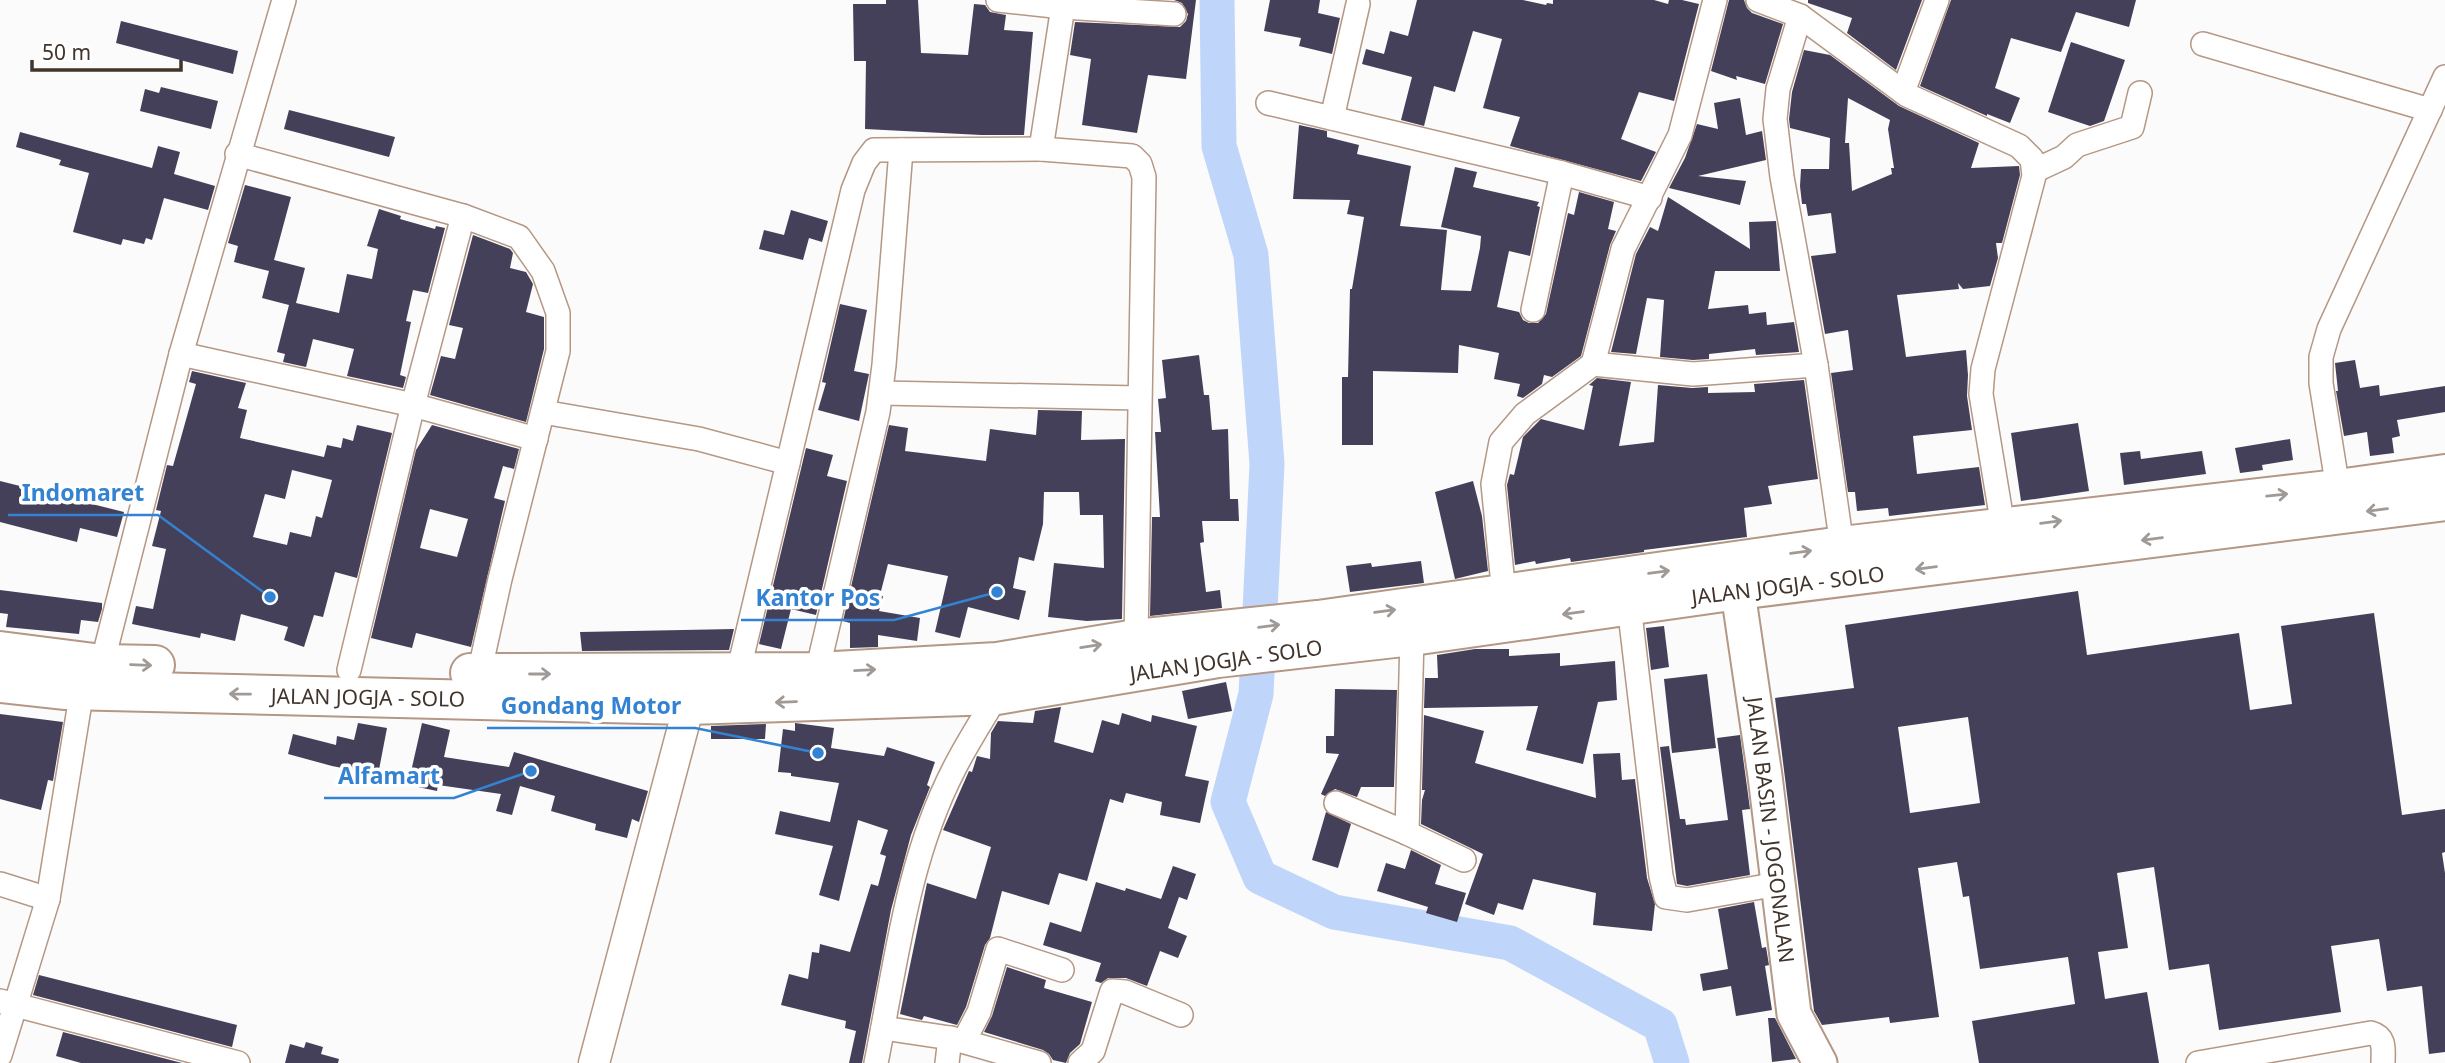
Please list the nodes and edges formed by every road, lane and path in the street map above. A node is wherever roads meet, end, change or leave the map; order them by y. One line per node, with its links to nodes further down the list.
1 (284, 0): 19 (street)
2 (998, 0): 6 (street)
3 (1715, 0): 22 (street)
4 (1758, 0): 9 (street)
5 (1937, 0): 12 (street)
6 (1064, 4): 8 (street); 17 (street)
7 (1358, 4): 16 (street)
8 (1174, 14)
9 (1800, 16): 12 (street); 27 (street)
10 (2203, 44): 15 (street)
11 (2445, 77): 15 (street)
12 (1903, 92): 20 (street)
13 (2140, 93): 20 (street)
14 (1268, 103): 16 (street)
15 (2430, 110): 35 (street)
16 (1332, 118): 21 (street)
17 (1041, 149): 18 (street); 29 (street)
18 (901, 150): 28 (street); 33 (street)
19 (237, 154): 23 (street); 25 (street)
20 (2034, 171): 37 (street)
21 (1562, 173): 22 (street); 24 (street)
22 (1650, 198): 26 (street)
23 (463, 216): 30 (street); 31 (street)
24 (1533, 310)
25 (181, 354): 30 (street); 51 (street)
26 (1593, 365): 27 (street); 40 (street)
27 (1815, 365): 38 (street)
28 (881, 393): 29 (street); 48 (street)
29 (1139, 398): 44 (street)
30 (413, 405): 32 (street); 47 (street)
31 (543, 412): 32 (street); 33 (street)
32 (536, 439): 50 (street)
33 (788, 463): 49 (street)
34 (2445, 474): 35 (highway, JALAN JOGJA - SOLO)
35 (2338, 489): 37 (highway, JALAN JOGJA - SOLO, one-way to 35)
36 (2445, 501): 39 (highway, JALAN JOGJA - SOLO, one-way to 39)
37 (2003, 527): 38 (highway, JALAN JOGJA - SOLO)
38 (1842, 546): 39 (highway, JALAN JOGJA - SOLO, one-way to 38)
39 (1736, 576): 40 (highway, JALAN JOGJA - SOLO, one-way to 39); 41 (highway, JALAN JOGJA - SOLO); 59 (main road, JALAN BASIN - JOGONALAN)
40 (1504, 595): 42 (highway, JALAN JOGJA - SOLO, one-way to 40)
41 (1629, 605): 43 (highway, JALAN JOGJA - SOLO, one-way to 43); 59 (street)
42 (1318, 633): 43 (highway, JALAN JOGJA - SOLO); 45 (highway, JALAN JOGJA - SOLO)
43 (1412, 636): 56 (street)
44 (1136, 639): 45 (highway, JALAN JOGJA - SOLO); 48 (highway, JALAN JOGJA - SOLO, one-way to 44)
45 (1219, 645): 53 (highway, JALAN JOGJA - SOLO)
46 (0, 651): 51 (highway, JALAN JOGJA - SOLO)
47 (349, 670): 50 (highway, JALAN JOGJA - SOLO); 51 (highway, JALAN JOGJA - SOLO, one-way to 47)
48 (817, 672): 49 (highway, JALAN JOGJA - SOLO)
49 (738, 673): 50 (highway, JALAN JOGJA - SOLO, one-way to 49)
50 (478, 674)
51 (92, 677): 52 (highway, JALAN JOGJA - SOLO); 54 (highway, JALAN JOGJA - SOLO, one-way to 51); 60 (street)
52 (0, 683)
53 (997, 695): 54 (highway, JALAN JOGJA - SOLO, one-way to 54); 64 (street)
54 (689, 705): 68 (street)
55 (1336, 803): 56 (street)
56 (1407, 833): 57 (street)
57 (1464, 860)
58 (0, 884): 60 (street)
59 (1778, 884): 73 (main road, JALAN BASIN - JOGONALAN)
60 (48, 899): 62 (street)
61 (1062, 970): 65 (street)
62 (7, 1003): 66 (street); 67 (street)
63 (1181, 1015): 72 (street)
64 (883, 1028): 65 (street); 69 (street)
65 (957, 1040): 70 (street); 71 (street)
66 (0, 1055)
67 (238, 1063)
68 (594, 1063)
69 (876, 1063)
70 (947, 1063)
71 (1039, 1063)
72 (1080, 1063)
73 (1821, 1063)
74 (2198, 1063): 75 (street)
75 (2383, 1063)

